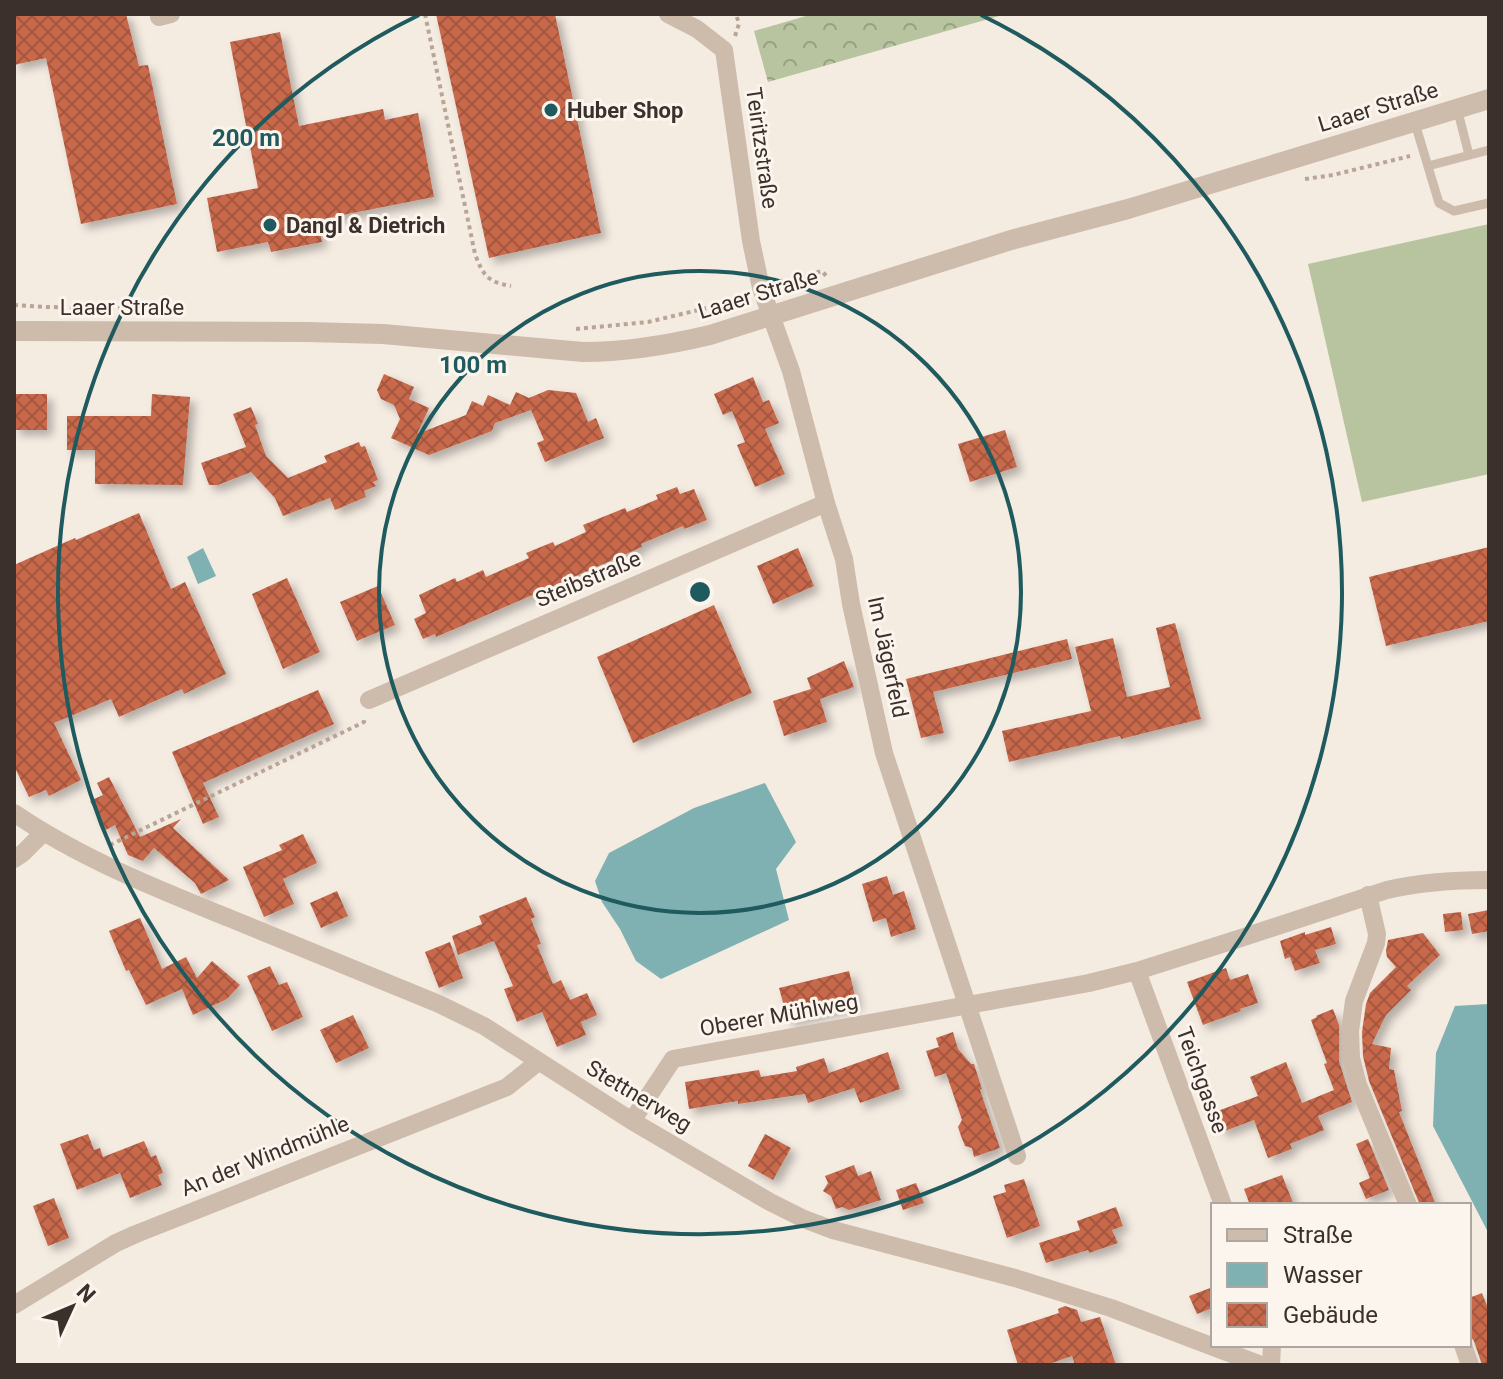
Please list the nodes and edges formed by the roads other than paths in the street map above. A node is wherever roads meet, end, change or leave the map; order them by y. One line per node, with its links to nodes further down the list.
1 (668, 14): 9 (street, Teiritzstraße)
2 (1489, 99): 3 (street, Laaer Straße)
3 (1457, 108): 4 (street, Laaer Straße); 6 (lane)
4 (1414, 120): 7 (lane); 9 (street, Laaer Straße)
5 (1489, 150): 6 (lane)
6 (1469, 155): 7 (lane)
7 (1428, 166): 8 (lane)
8 (1489, 203)
9 (772, 316): 10 (street, Laaer Straße); 11 (street, Im Jägerfeld)
10 (14, 331)
11 (826, 503): 12 (street, Steibstraße); 19 (street, Im Jägerfeld)
12 (369, 700)
13 (14, 813): 14 (street, Stettnerweg)
14 (43, 833): 15 (street); 20 (street, Stettnerweg)
15 (14, 859)
16 (1489, 880): 17 (street, Oberer Mühlweg)
17 (1368, 895): 18 (street, Oberer Mühlweg); 24 (street)
18 (1137, 971): 19 (street, Oberer Mühlweg); 23 (street, Teichgasse)
19 (967, 1006): 21 (street, Oberer Mühlweg); 22 (street)
20 (538, 1062): 21 (street, Stettnerweg); 25 (street, An der Windmühle)
21 (632, 1121): 26 (street, Stettnerweg)
22 (1017, 1156)
23 (1222, 1203)
24 (1407, 1203)
25 (14, 1305)
26 (1211, 1346)
27 (1214, 1347): 28 (street, Stettnerweg)
28 (1261, 1365)

